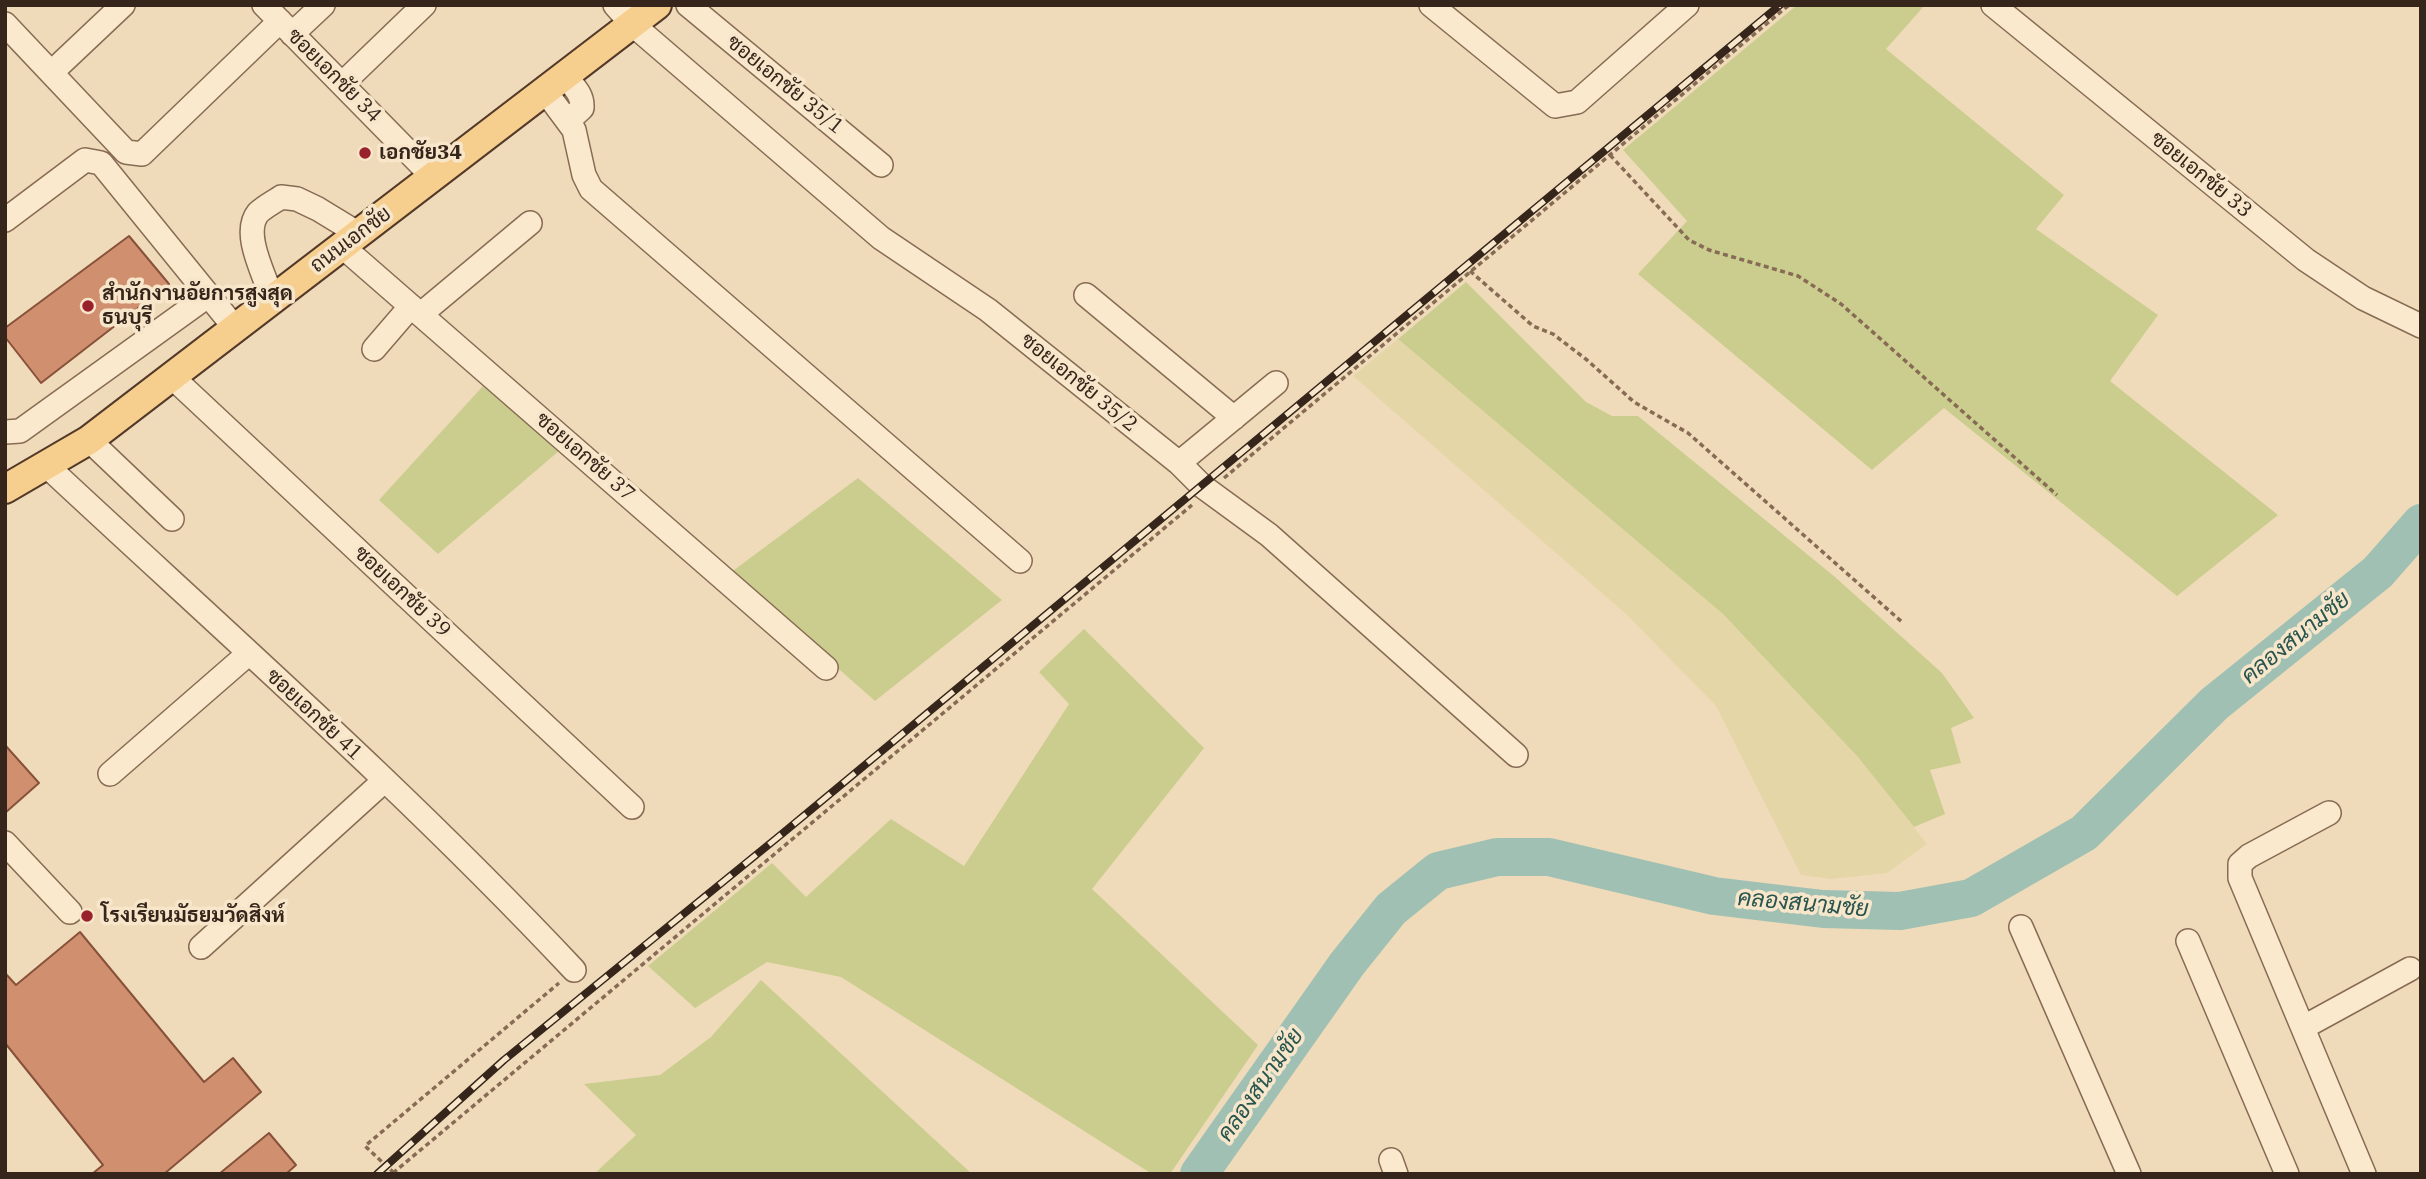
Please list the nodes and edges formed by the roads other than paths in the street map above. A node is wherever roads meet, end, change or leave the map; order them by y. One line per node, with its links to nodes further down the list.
1 (123, 5): 12 (street)
2 (323, 5): 10 (street)
3 (424, 5): 13 (street)
4 (657, 5): 9 (main road, ถนนเอกชัย)
5 (688, 5): 15 (street, ซอยเอกชัย 35/1)
6 (1686, 5): 8 (street)
7 (1993, 5): 24 (street, ซอยเอกชัย 33)
8 (1437, 7)
9 (624, 15): 14 (main road, ถนนเอกชัย); 32 (street, ซอยเอกชัย 35/2)
10 (279, 20): 12 (street); 13 (street, ซอยเอกชัย 34)
11 (5, 24): 12 (street)
12 (52, 72)
13 (342, 84): 16 (street, ซอยเอกชัย 34)
14 (555, 84): 16 (main road, ถนนเอกชัย); 36 (street)
15 (881, 165)
16 (433, 177): 19 (main road, ถนนเอกชัย)
17 (5, 220): 20 (street)
18 (530, 223): 23 (street)
19 (351, 241): 22 (main road, ถนนเอกชัย); 22 (street, ซอยเอกชัย 37); 23 (street, ซอยเอกชัย 37)
20 (209, 295): 25 (street); 30 (street)
21 (1086, 295): 29 (street)
22 (272, 299): 25 (main road, ถนนเอกชัย)
23 (416, 310): 26 (street); 38 (street, ซอยเอกชัย 37)
24 (2421, 326)
25 (235, 328): 27 (main road, ถนนเอกชัย)
26 (374, 348)
27 (171, 376): 31 (main road, ถนนเอกชัย); 42 (street, ซอยเอกชัย 39)
28 (1276, 383): 29 (street)
29 (1234, 418): 32 (street)
30 (5, 432)
31 (89, 440): 33 (main road, ถนนเอกชัย); 35 (street)
32 (1179, 463): 39 (street, ซอยเอกชัย 35/2)
33 (48, 467): 34 (main road, ถนนเอกชัย); 37 (street, ซอยเอกชัย 41)
34 (5, 489)
35 (172, 519)
36 (1020, 561)
37 (248, 654): 40 (street); 41 (street, ซอยเอกชัย 41)
38 (826, 668)
39 (1516, 755)
40 (110, 774)
41 (385, 780): 48 (street); 50 (street, ซอยเอกชัย 41)
42 (632, 807)
43 (2329, 813): 51 (street)
44 (5, 843): 45 (street)
45 (71, 912)
46 (2021, 928): 52 (street)
47 (2188, 941): 53 (street)
48 (201, 947)
49 (2410, 969): 51 (street)
50 (574, 970)
51 (2304, 1027): 54 (street)
52 (2129, 1174)
53 (2287, 1174)
54 (2364, 1174)

